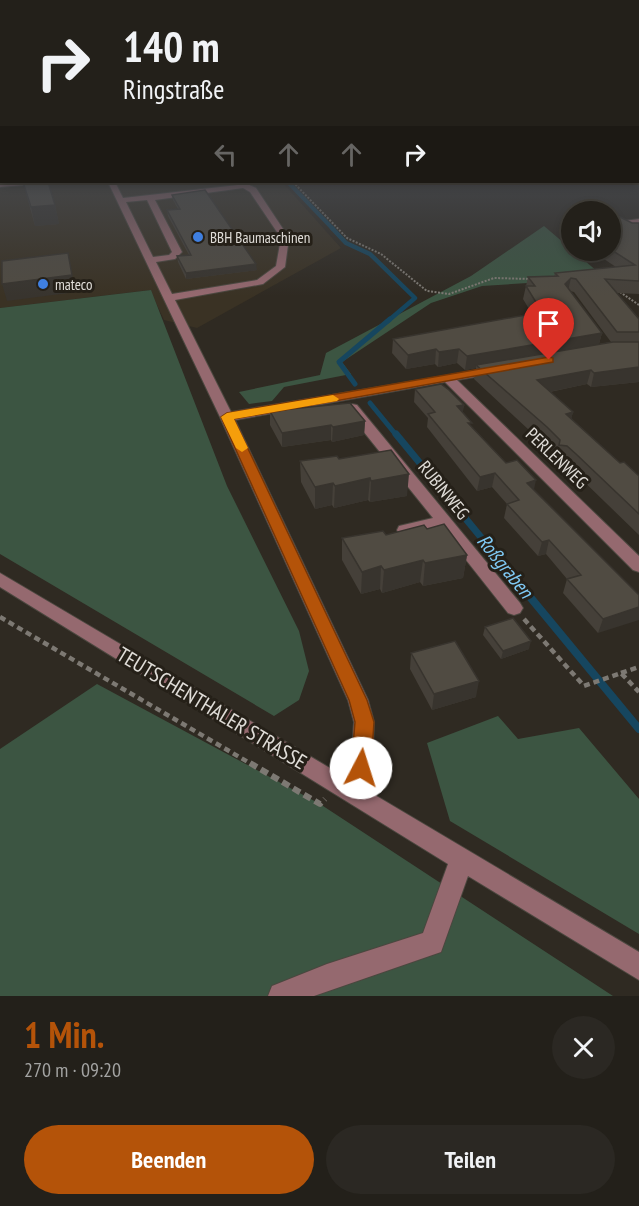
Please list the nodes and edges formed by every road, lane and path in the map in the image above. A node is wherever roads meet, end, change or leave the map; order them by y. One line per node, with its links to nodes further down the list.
1 (122, 202): 9 (street)
2 (152, 202): 9 (street)
3 (261, 202): 12 (street)
4 (313, 202): 10 (path)
5 (639, 221): 6 (street)
6 (627, 227): 7 (street); 8 (street)
7 (639, 228)
8 (639, 237)
9 (151, 260): 12 (street)
10 (537, 279)
11 (616, 288): 13 (path)
12 (168, 298): 17 (street)
13 (639, 305)
14 (504, 368): 15 (street)
15 (449, 379): 16 (street); 22 (street, PERLENWEG)
16 (343, 397): 17 (street); 18 (street, RUBINWEG)
17 (227, 417): 29 (street)
18 (390, 454): 19 (street); 20 (street, RUBINWEG)
19 (367, 458)
20 (443, 521): 21 (street); 24 (street, RUBINWEG)
21 (387, 535)
22 (639, 566)
23 (0, 579): 29 (street, TEUTSCHENTHALER STRASSE)
24 (514, 608): 27 (path)
25 (0, 617): 29 (path)
26 (639, 667): 27 (path)
27 (621, 673): 28 (path)
28 (639, 692)
29 (341, 787): 30 (street, TEUTSCHENTHALER STRASSE)
30 (462, 860): 31 (street, TEUTSCHENTHALER STRASSE); 32 (street)
31 (639, 967)
32 (282, 996)

